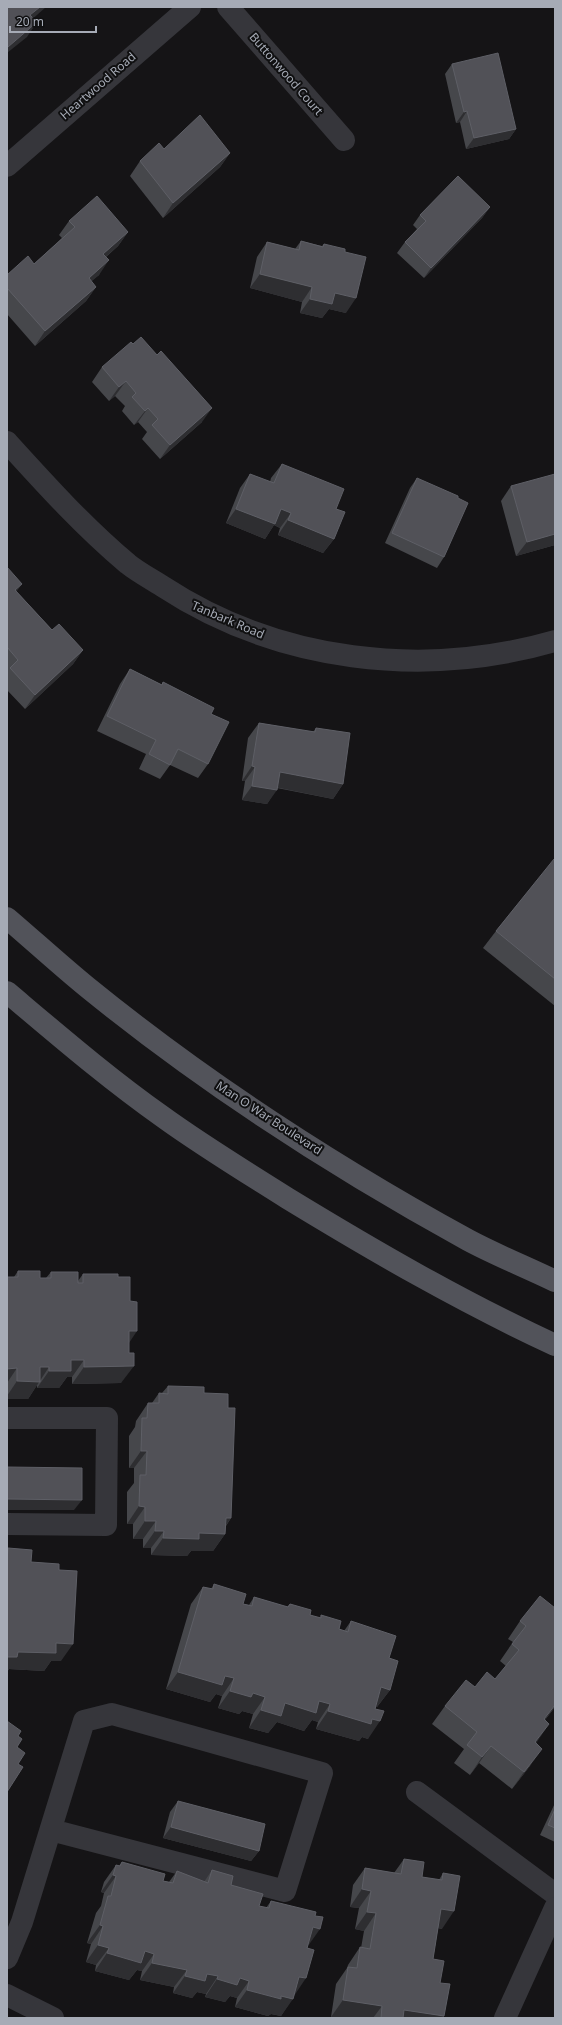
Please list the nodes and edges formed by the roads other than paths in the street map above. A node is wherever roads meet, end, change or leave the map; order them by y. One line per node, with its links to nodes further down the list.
1 (190, 7): 4 (street, Heartwood Road)
2 (228, 7): 3 (street, Buttonwood Court)
3 (344, 140)
4 (7, 166)
5 (7, 442): 6 (street, Tanbark Road)
6 (555, 641)
7 (7, 918): 9 (main road, Man O War Boulevard)
8 (7, 992): 10 (main road)
9 (555, 1281)
10 (555, 1345)
11 (7, 1418): 12 (street)
12 (7, 1524)
13 (417, 1792): 15 (street)
14 (51, 1830): 14 (street); 17 (street)
15 (555, 1894)
16 (555, 1908): 20 (street)
17 (7, 1958)
18 (7, 1995): 19 (street)
19 (52, 2018)
20 (505, 2018)

